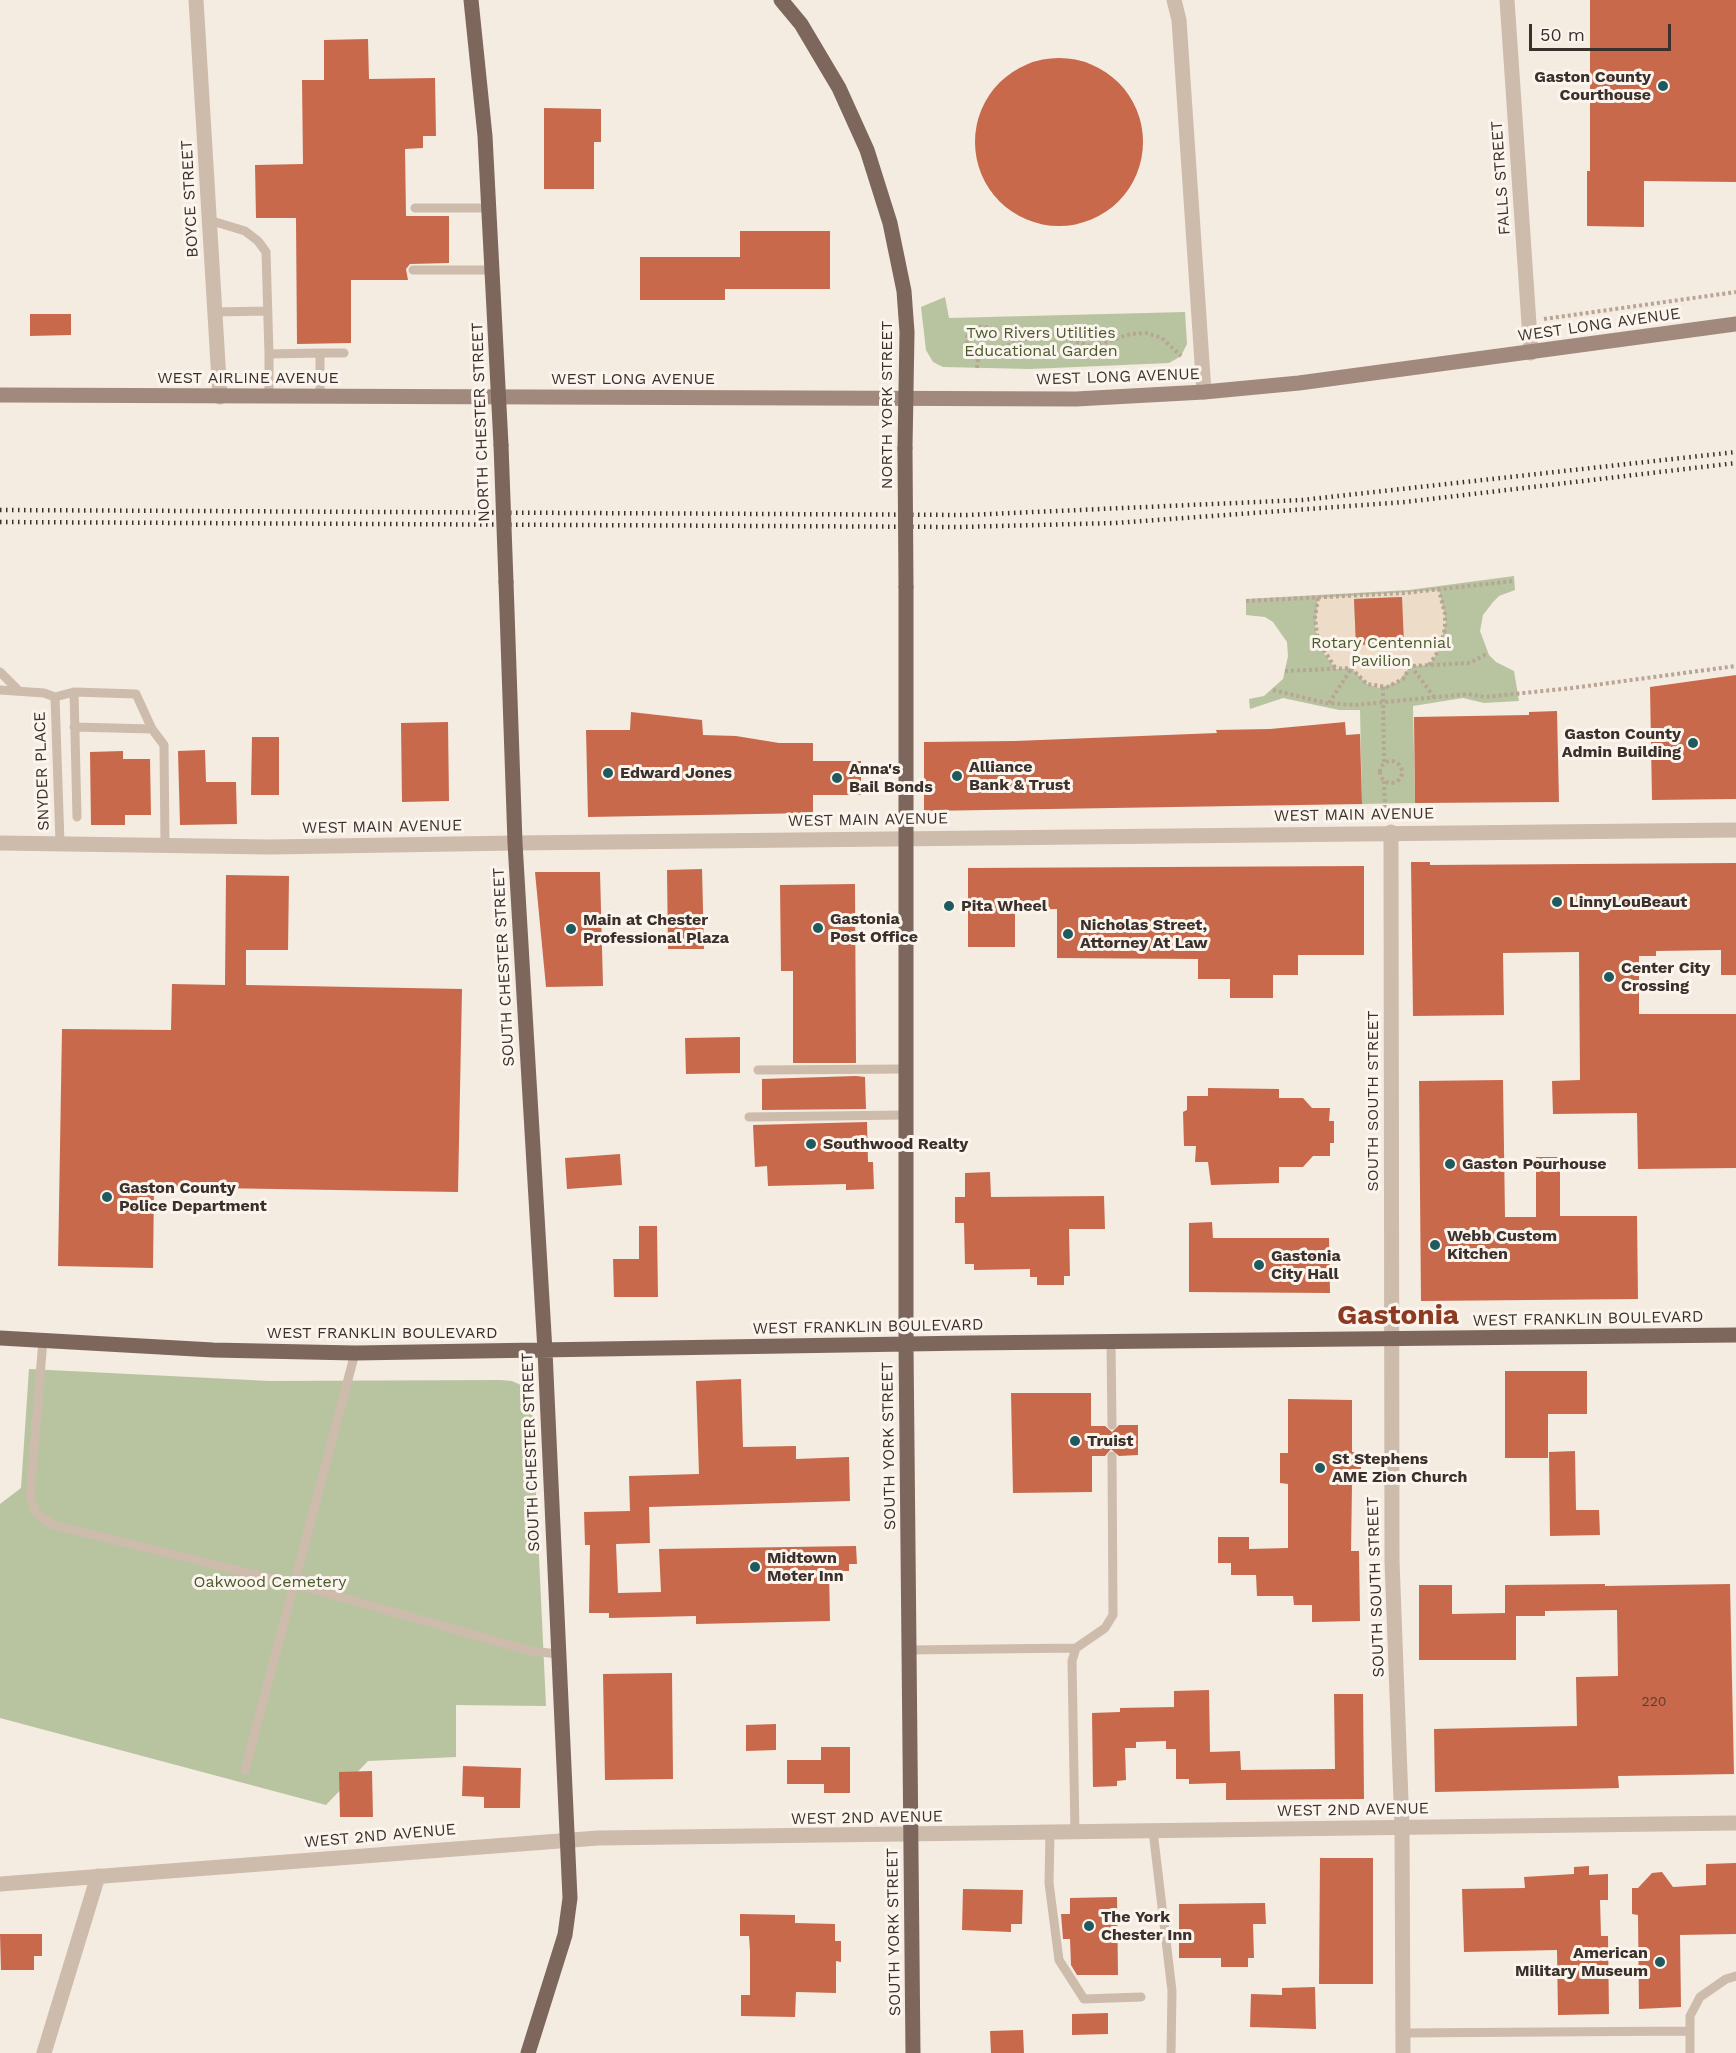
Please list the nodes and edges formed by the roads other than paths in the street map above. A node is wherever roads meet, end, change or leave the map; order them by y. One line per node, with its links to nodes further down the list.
1 (196, 0): 8 (street, BOYCE STREET)
2 (471, 0): 7 (main road, NORTH CHESTER STREET)
3 (781, 0): 24 (main road, NORTH YORK STREET)
4 (1174, 0): 18 (street)
5 (1507, 0): 16 (street, FALLS STREET)
6 (415, 208): 7 (lane)
7 (489, 208): 10 (main road, NORTH CHESTER STREET)
8 (209, 220): 11 (lane); 12 (street, BOYCE STREET)
9 (413, 270): 10 (lane)
10 (493, 270): 20 (main road, NORTH CHESTER STREET)
11 (267, 311): 12 (lane); 17 (lane)
12 (215, 312): 21 (street, BOYCE STREET)
13 (1736, 324): 16 (main road, WEST LONG AVENUE)
14 (320, 353): 15 (lane); 17 (lane); 23 (lane)
15 (344, 353)
16 (1531, 353): 18 (main road, WEST LONG AVENUE)
17 (269, 354): 22 (lane)
18 (1204, 392): 24 (main road, WEST LONG AVENUE)
19 (0, 395): 21 (main road, WEST AIRLINE AVENUE)
20 (497, 396): 23 (main road, WEST AIRLINE AVENUE); 24 (main road, WEST LONG AVENUE); 38 (main road, NORTH CHESTER STREET, bridge)
21 (220, 397): 22 (main road, WEST AIRLINE AVENUE)
22 (269, 397): 23 (main road, WEST AIRLINE AVENUE)
23 (320, 397)
24 (906, 398): 35 (main road, NORTH YORK STREET, bridge)
25 (0, 672): 27 (lane)
26 (0, 690): 27 (lane)
27 (19, 691): 29 (lane)
28 (74, 692): 29 (lane); 30 (lane); 31 (lane)
29 (55, 697): 37 (lane, SNYDER PLACE)
30 (74, 728): 31 (lane); 32 (lane)
31 (152, 729): 39 (lane)
32 (77, 817)
33 (1736, 830): 34 (street, WEST MAIN AVENUE)
34 (1391, 832): 35 (street, WEST MAIN AVENUE); 46 (street, SOUTH SOUTH STREET)
35 (905, 838): 38 (street, WEST MAIN AVENUE); 40 (main road, SOUTH YORK STREET)
36 (0, 843): 37 (street, WEST MAIN AVENUE)
37 (60, 843): 39 (street, WEST MAIN AVENUE)
38 (515, 843): 39 (street, WEST MAIN AVENUE); 50 (main road, SOUTH CHESTER STREET)
39 (165, 846)
40 (906, 1069): 41 (lane); 42 (main road, SOUTH YORK STREET)
41 (758, 1070)
42 (905, 1115): 43 (lane); 49 (main road, SOUTH YORK STREET)
43 (749, 1118)
44 (1736, 1335): 46 (main road, WEST FRANKLIN BOULEVARD)
45 (0, 1338): 47 (main road, WEST FRANKLIN BOULEVARD)
46 (1392, 1339): 48 (main road, WEST FRANKLIN BOULEVARD); 60 (street, SOUTH SOUTH STREET)
47 (43, 1340): 51 (main road, WEST FRANKLIN BOULEVARD); 54 (lane)
48 (1111, 1342): 49 (main road, WEST FRANKLIN BOULEVARD); 52 (lane)
49 (906, 1344): 50 (main road, WEST FRANKLIN BOULEVARD); 56 (main road, SOUTH YORK STREET)
50 (545, 1351): 51 (main road, WEST FRANKLIN BOULEVARD); 57 (main road, SOUTH CHESTER STREET)
51 (355, 1353): 54 (lane)
52 (1112, 1425)
53 (1112, 1456): 55 (lane)
54 (294, 1584): 57 (lane); 58 (lane)
55 (1076, 1648): 56 (lane); 63 (lane)
56 (909, 1650): 64 (main road, SOUTH YORK STREET)
57 (558, 1654): 65 (main road, SOUTH CHESTER STREET)
58 (245, 1770)
59 (1736, 1823): 60 (street, WEST 2ND AVENUE)
60 (1402, 1827): 61 (street, WEST 2ND AVENUE); 71 (street, SOUTH SOUTH STREET)
61 (1153, 1831): 63 (street, WEST 2ND AVENUE); 75 (lane)
62 (1050, 1833): 63 (street, WEST 2ND AVENUE); 64 (street, WEST 2ND AVENUE); 69 (lane)
63 (1075, 1833)
64 (911, 1835): 65 (street, WEST 2ND AVENUE); 74 (main road, SOUTH YORK STREET)
65 (568, 1839): 66 (street, WEST 2ND AVENUE); 73 (main road, SOUTH CHESTER STREET)
66 (98, 1876): 67 (street, WEST 2ND AVENUE); 72 (street)
67 (0, 1884)
68 (1736, 1976): 70 (lane)
69 (1141, 1997)
70 (1690, 2031): 71 (lane); 77 (lane)
71 (1403, 2033): 76 (street, SOUTH SOUTH STREET)
72 (44, 2053)
73 (528, 2053)
74 (913, 2053)
75 (1171, 2053)
76 (1403, 2053)
77 (1690, 2053)

